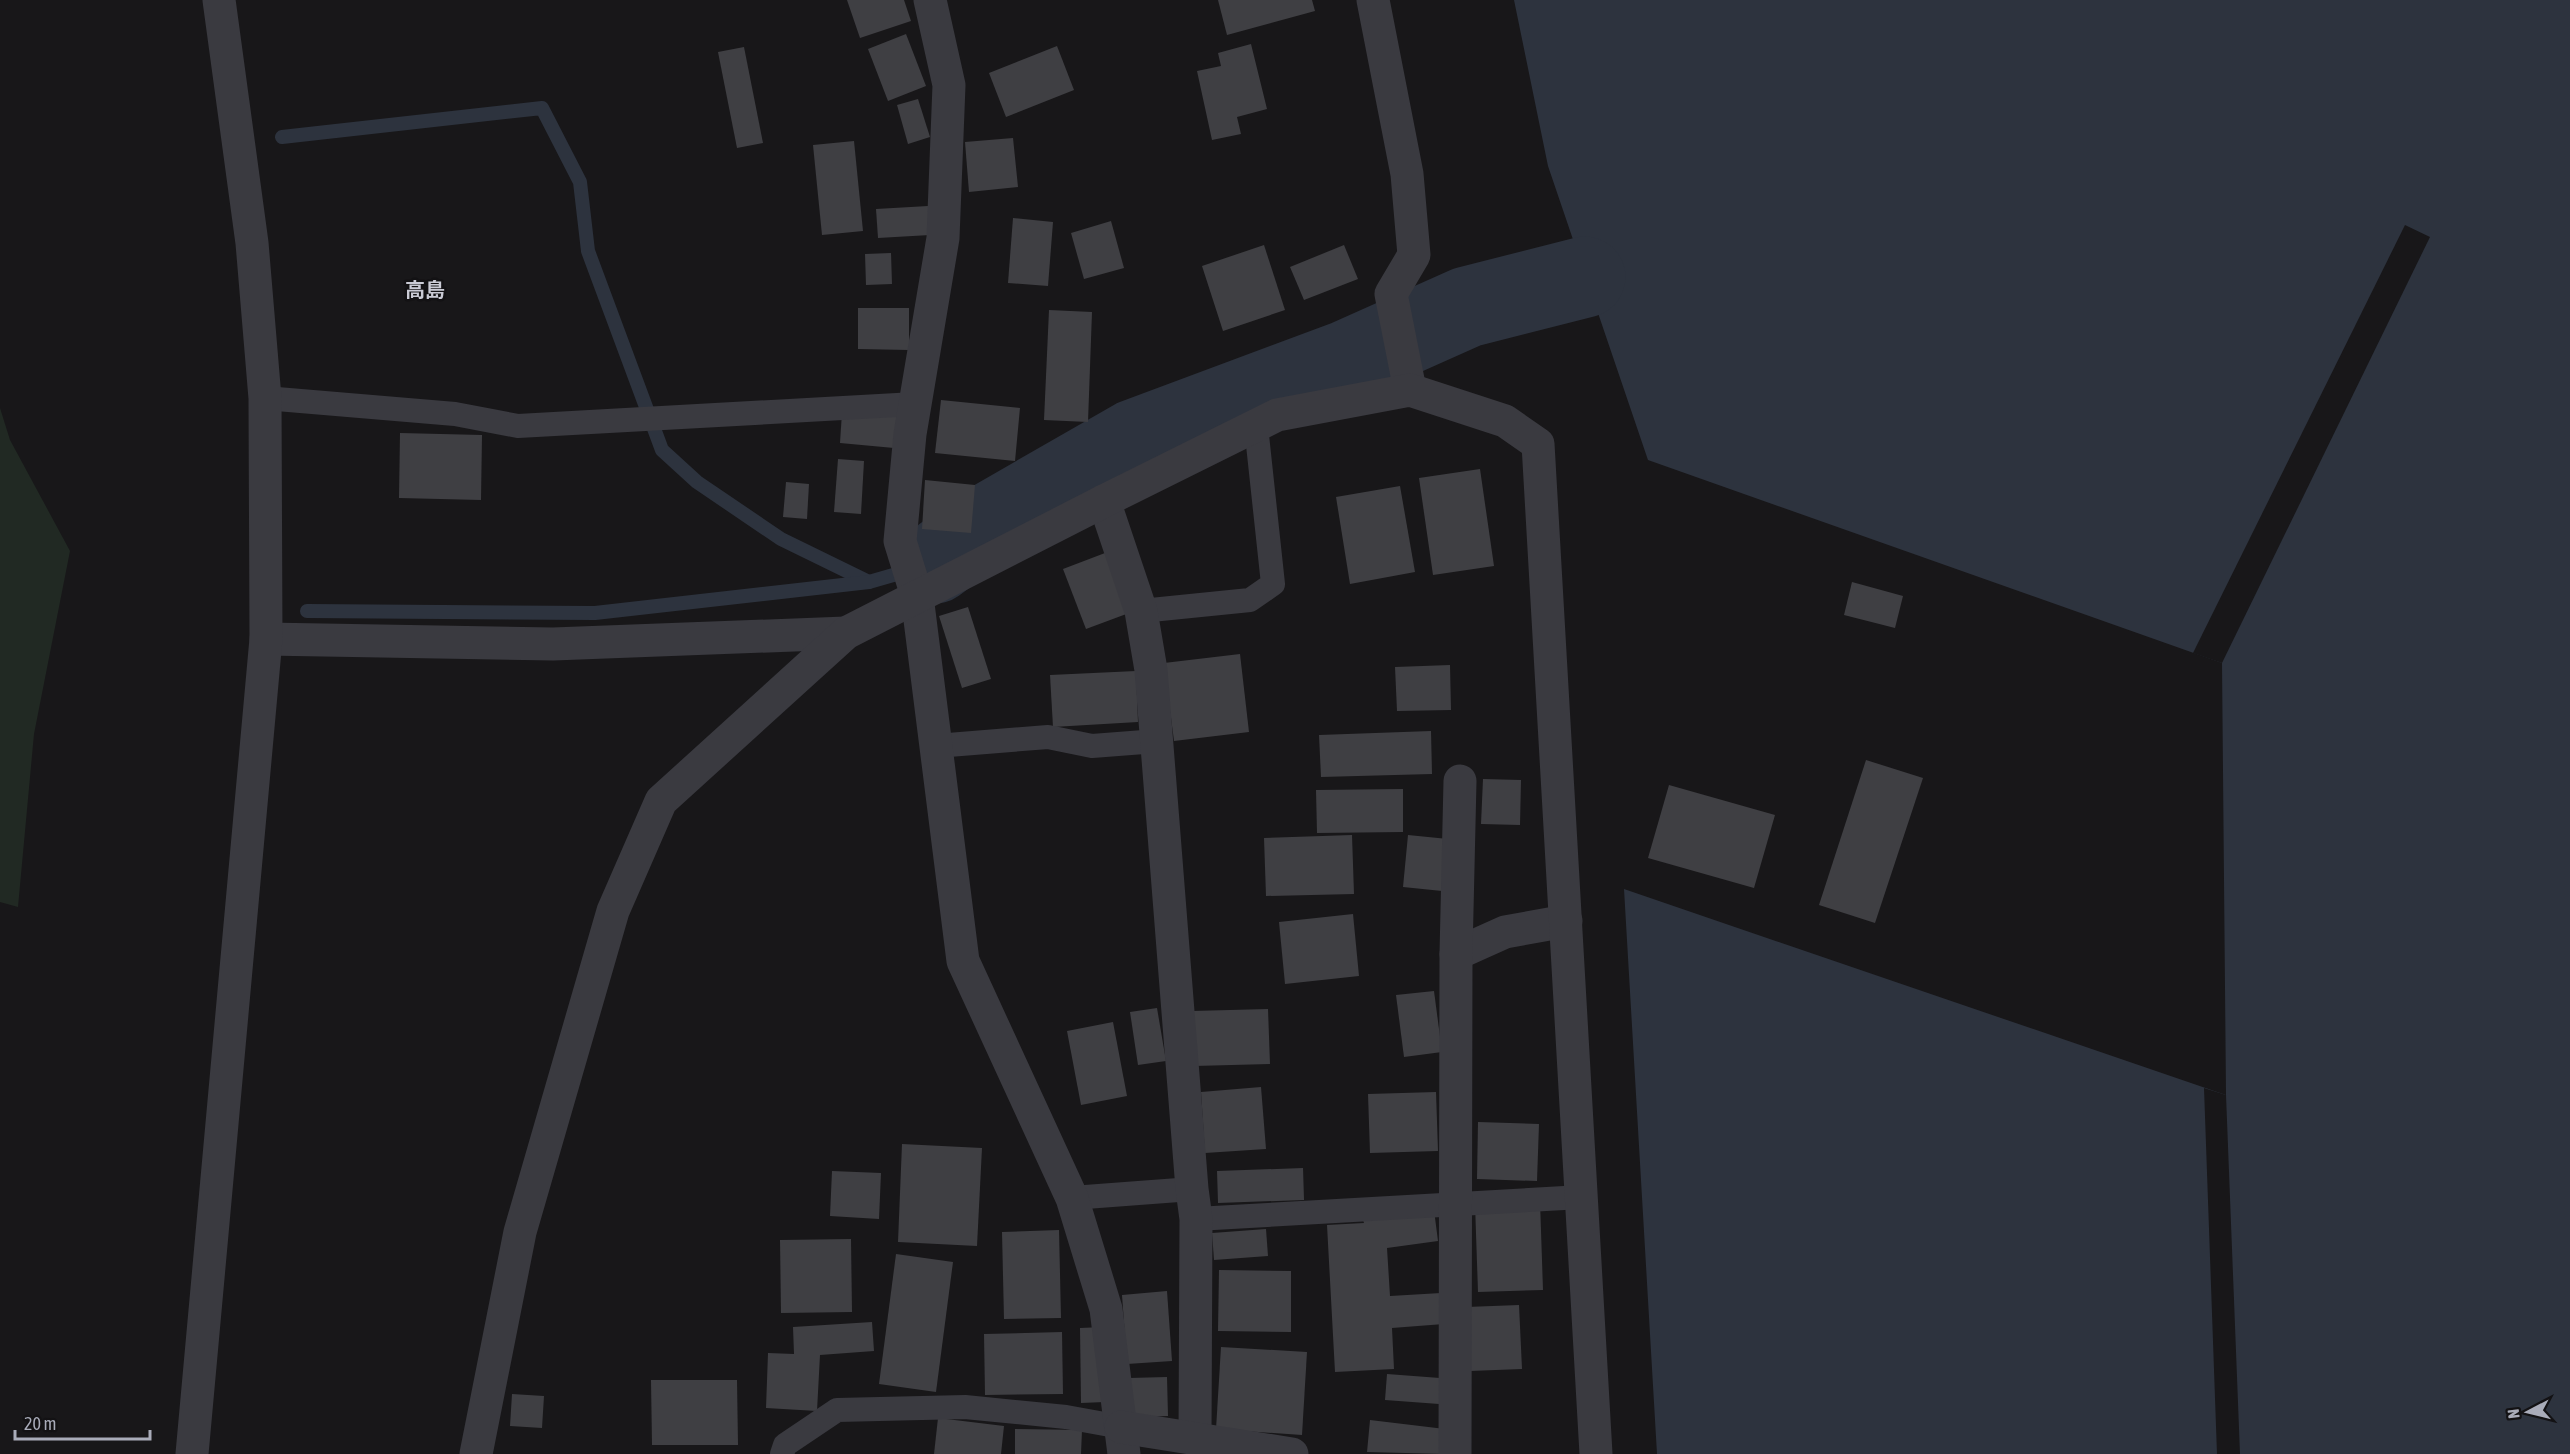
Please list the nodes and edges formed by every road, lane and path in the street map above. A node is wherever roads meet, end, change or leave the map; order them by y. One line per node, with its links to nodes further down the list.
1 (219, 0): 5 (street)
2 (930, 0): 6 (street)
3 (1373, 0): 4 (street)
4 (1410, 390): 7 (street); 16 (street)
5 (265, 398): 6 (lane); 12 (street)
6 (915, 404): 9 (street)
7 (1256, 426): 8 (street); 10 (lane)
8 (1104, 501): 9 (street); 10 (street)
9 (917, 596): 11 (street); 14 (street)
10 (1141, 611): 13 (street)
11 (846, 633): 12 (street); 25 (street)
12 (266, 639): 24 (street)
13 (1157, 741): 14 (lane); 21 (street)
14 (936, 746): 19 (street)
15 (1460, 781): 17 (street)
16 (1566, 921): 17 (street); 18 (street)
17 (1456, 954): 20 (street)
18 (1582, 1197): 20 (lane); 29 (street)
19 (1072, 1198): 21 (lane); 23 (street)
20 (1456, 1203): 21 (lane); 28 (street)
21 (1194, 1204): 22 (street)
22 (1195, 1437): 23 (street); 27 (street)
23 (1122, 1440): 26 (lane)
24 (192, 1454)
25 (476, 1454)
26 (782, 1454)
27 (1292, 1454)
28 (1455, 1454)
29 (1596, 1454)

